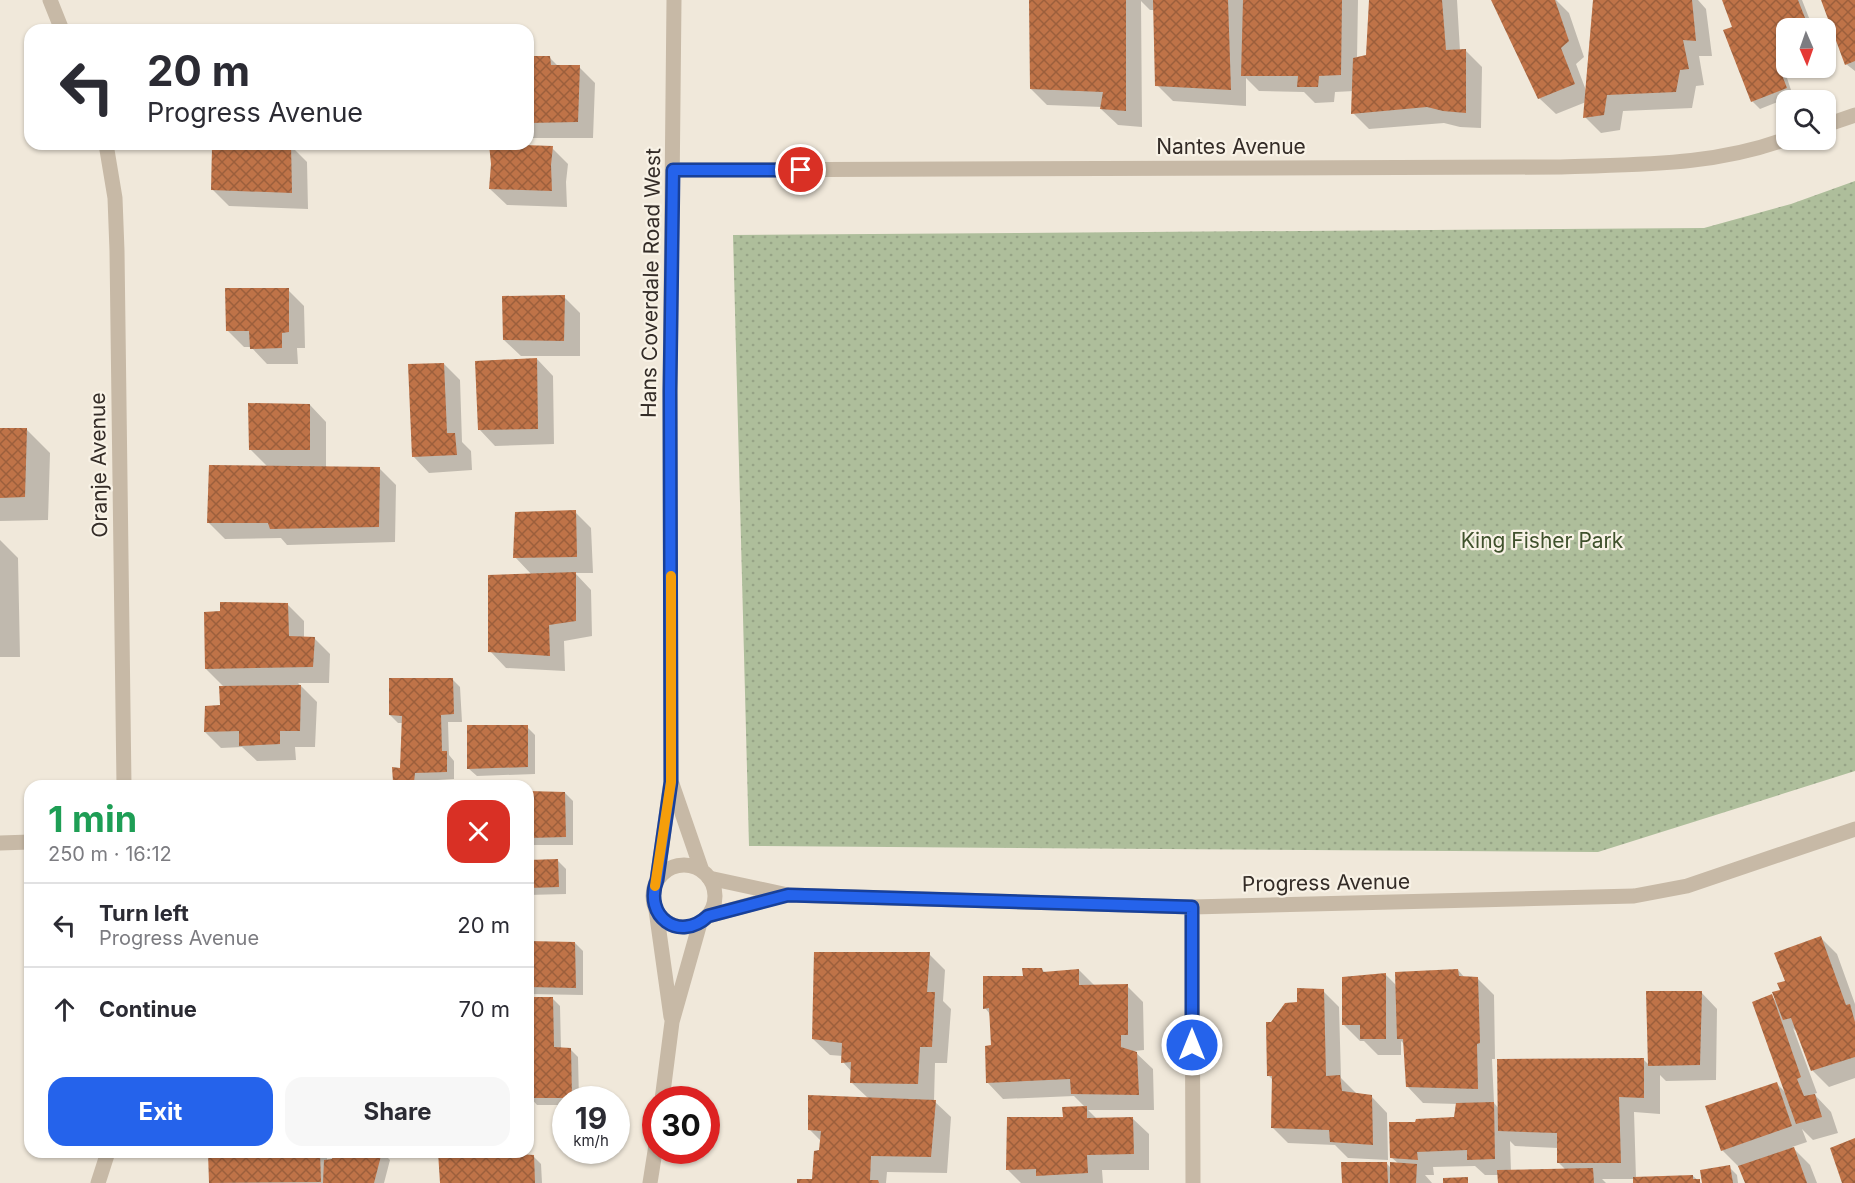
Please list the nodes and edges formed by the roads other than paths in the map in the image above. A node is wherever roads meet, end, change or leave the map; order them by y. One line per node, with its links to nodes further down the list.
1 (50, 0): 3 (street)
2 (674, 0): 8 (street, Hans Coverdale Road West)
3 (60, 24)
4 (1855, 115): 5 (street)
5 (1836, 122)
6 (1776, 143): 8 (street, Nantes Avenue)
7 (107, 150): 9 (street, Oranje Avenue)
8 (673, 170): 10 (street, Hans Coverdale Road West)
9 (124, 780)
10 (671, 782): 14 (street, Hans Coverdale Road West); 15 (street, Hans Coverdale Road West)
11 (1855, 829): 17 (street, Progress Avenue)
12 (0, 843): 13 (street)
13 (24, 843)
14 (705, 874): 15 (street); 16 (street, Progress Avenue); 19 (street)
15 (657, 880): 18 (street)
16 (788, 895): 17 (street, Progress Avenue); 19 (street, Progress Avenue)
17 (1192, 907): 26 (street)
18 (656, 910): 19 (street); 20 (street)
19 (704, 920): 20 (street)
20 (672, 1022): 21 (street)
21 (664, 1086)
22 (106, 1158): 24 (street)
23 (653, 1164): 25 (street)
24 (98, 1183)
25 (650, 1183)
26 (1193, 1183)

